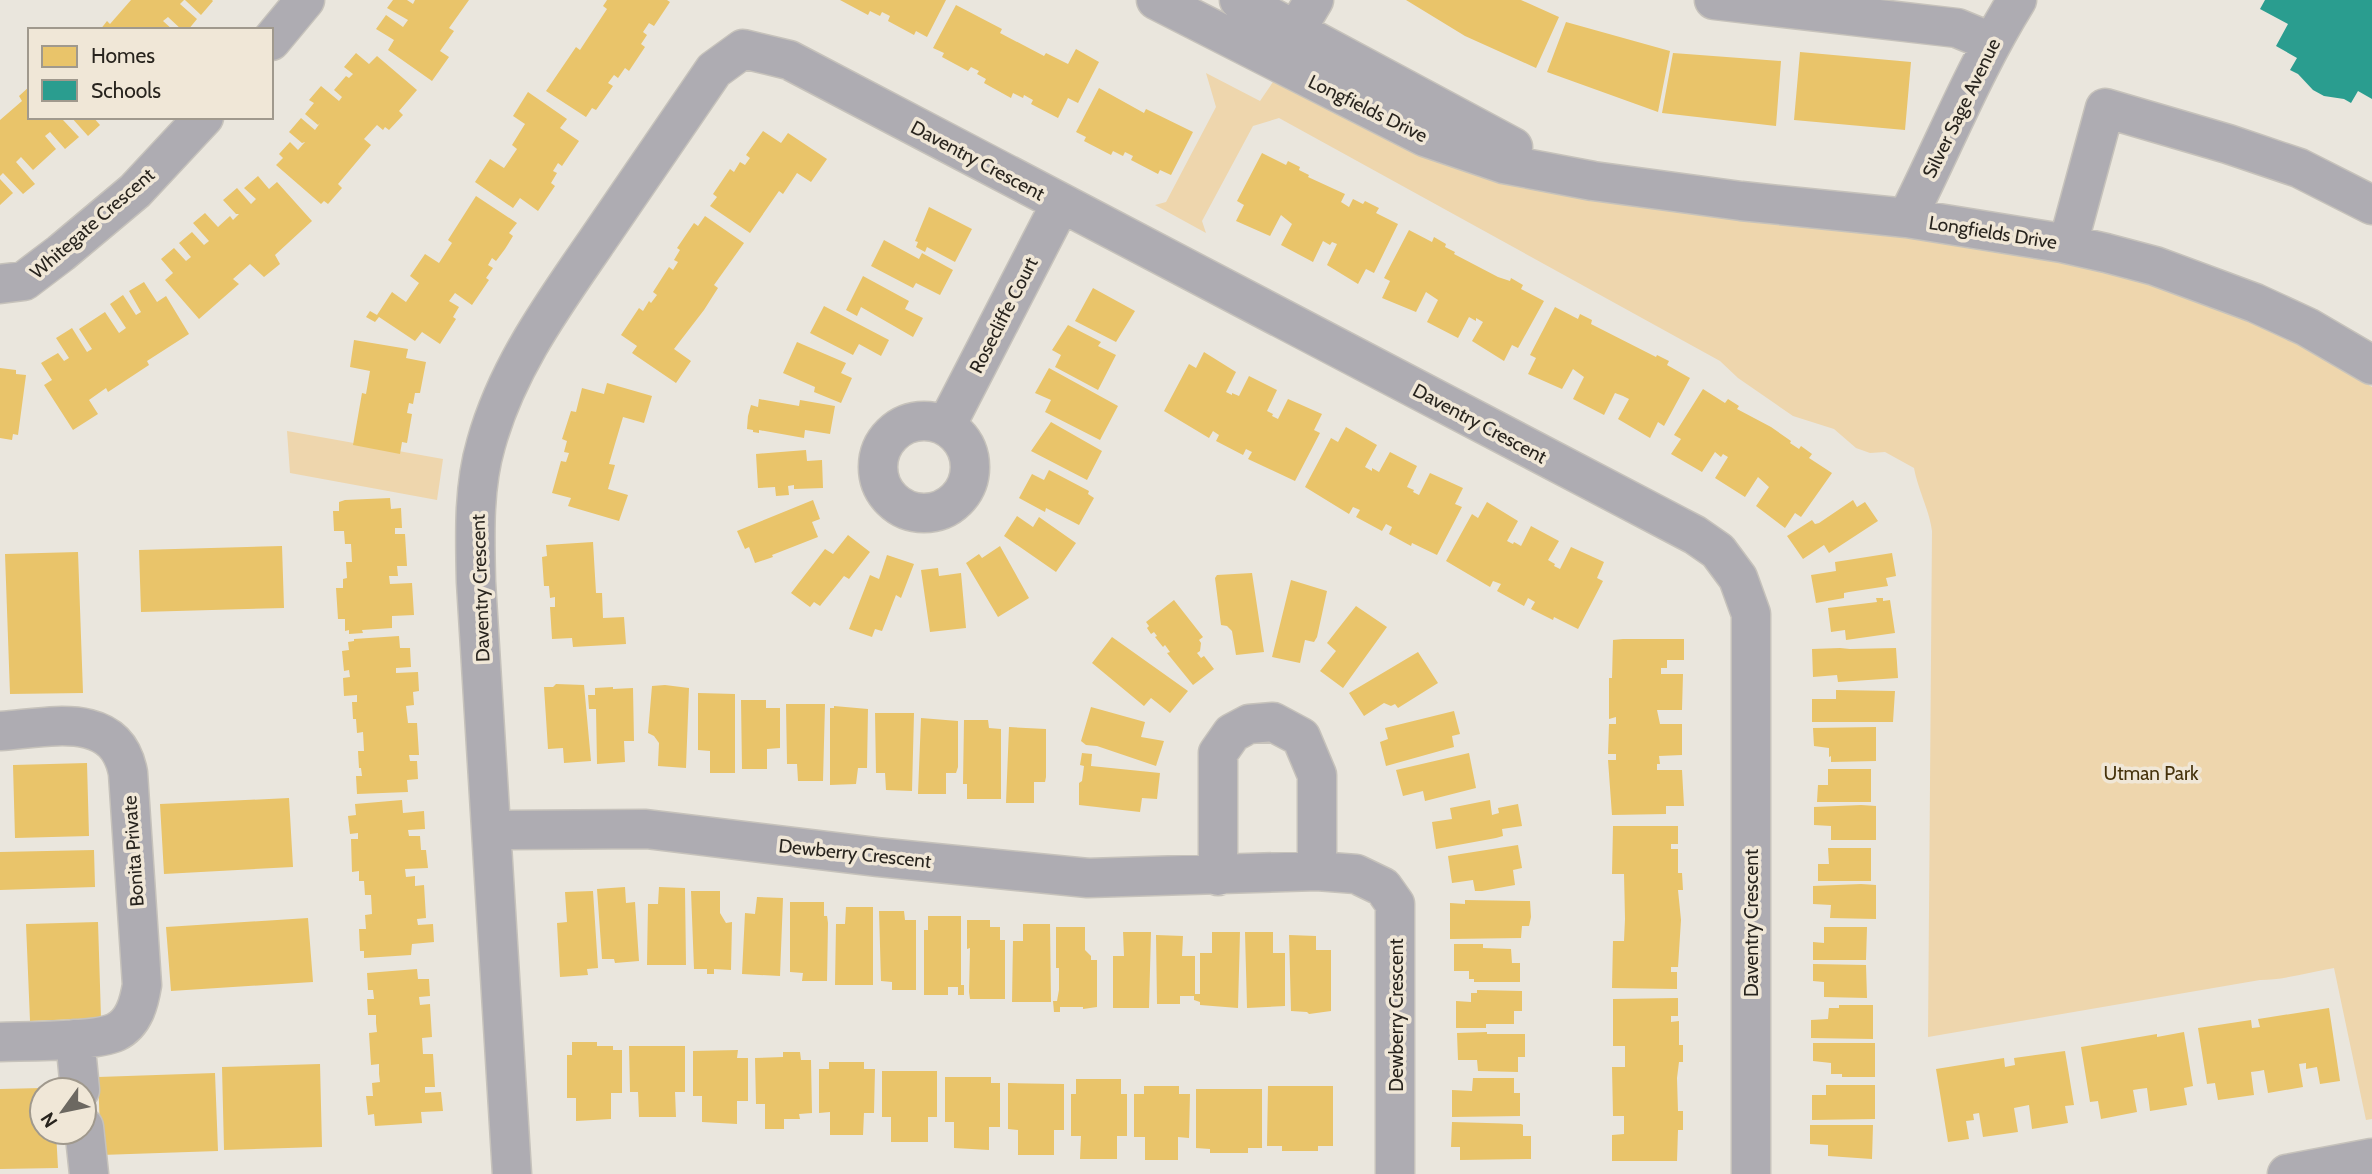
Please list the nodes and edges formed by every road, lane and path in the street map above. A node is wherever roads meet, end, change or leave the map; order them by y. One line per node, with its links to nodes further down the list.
1 (305, 0): 7 (street)
2 (1156, 0): 6 (street, Longfields Drive)
3 (1239, 0): 6 (street, Longfields Drive)
4 (1714, 0): 8 (street)
5 (2017, 0): 8 (street, Silver Sage Avenue)
6 (1296, 31): 12 (street, Longfields Drive)
7 (273, 39)
8 (1991, 42): 12 (street, Silver Sage Avenue)
9 (203, 119): 14 (street, Whitegate Crescent)
10 (1061, 203): 16 (street, Rosecliffe Court); 18 (street, Daventry Crescent); 29 (street, Daventry Crescent)
11 (2372, 205): 13 (street)
12 (1907, 218): 13 (street, Longfields Drive)
13 (2068, 244): 15 (street, Longfields Drive)
14 (0, 284)
15 (2372, 365)
16 (946, 426)
17 (0, 731): 21 (street, Bonita Private)
18 (493, 830): 20 (street, Dewberry Crescent); 27 (street, Daventry Crescent)
19 (1317, 872): 20 (street, Dewberry Crescent); 20 (street); 28 (street, Dewberry Crescent)
20 (1218, 876)
21 (75, 1039): 22 (street, Bonita Private); 23 (street)
22 (0, 1042)
23 (79, 1076)
24 (86, 1146): 26 (street)
25 (2372, 1158): 30 (street)
26 (89, 1174)
27 (512, 1174)
28 (1395, 1174)
29 (1751, 1174)
30 (2287, 1174)

